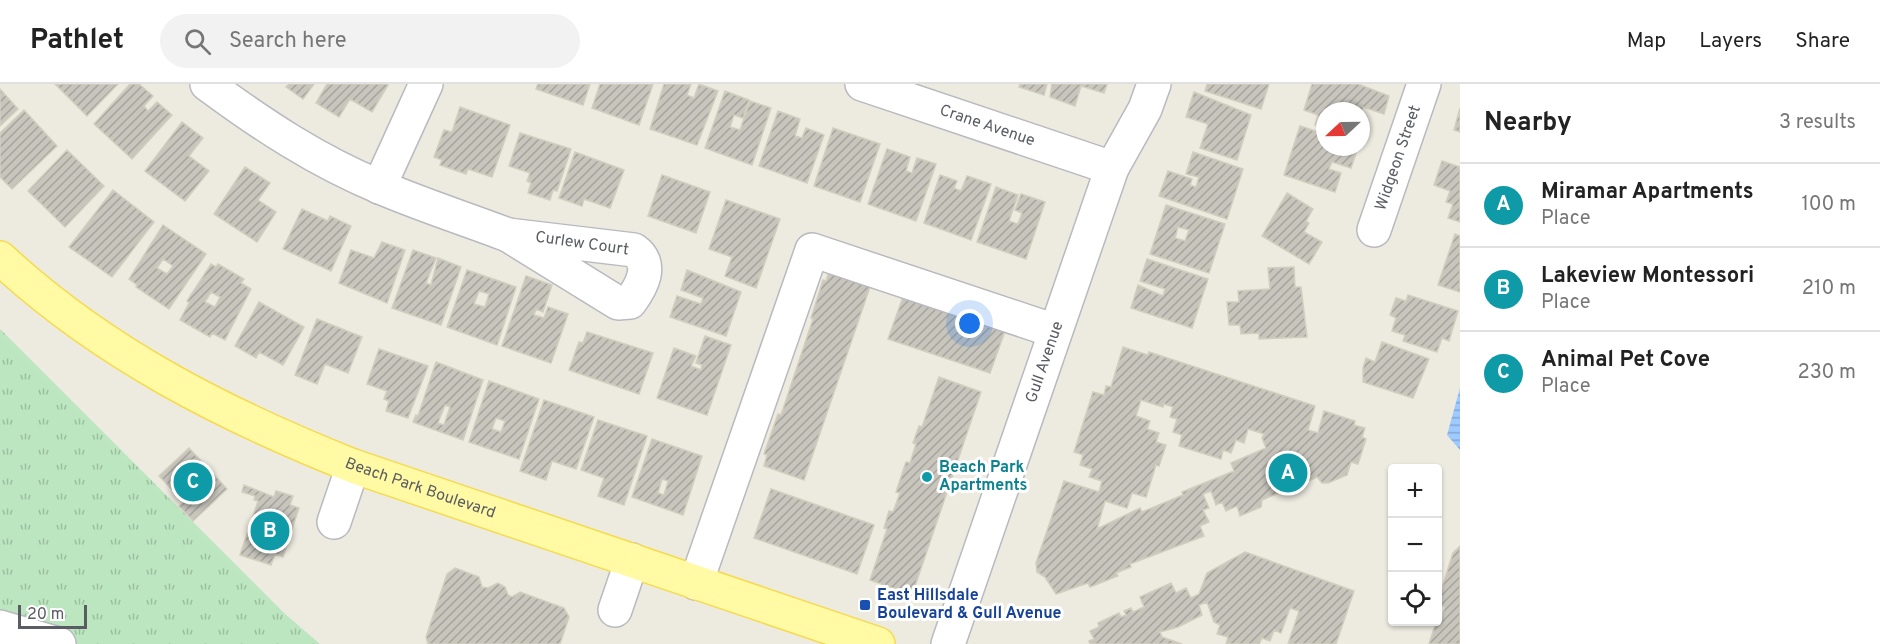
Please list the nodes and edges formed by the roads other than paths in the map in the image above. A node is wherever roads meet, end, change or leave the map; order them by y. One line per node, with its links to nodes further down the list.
1 (207, 84): 7 (street)
2 (426, 84): 7 (street)
3 (862, 84): 6 (street, Crane Avenue)
4 (1154, 84): 6 (street, Gull Avenue)
5 (1424, 84): 8 (street, Widgeon Street)
6 (1112, 168): 11 (street, Gull Avenue)
7 (379, 187): 9 (street)
8 (1374, 230)
9 (508, 235)
10 (0, 258): 12 (main road, Beach Park Boulevard)
11 (1055, 331): 15 (street); 20 (street, Gull Avenue)
12 (353, 466): 13 (street); 14 (main road, Beach Park Boulevard)
13 (334, 522)
14 (632, 561): 15 (main road, Beach Park Boulevard); 16 (street)
15 (696, 583): 19 (main road, Beach Park Boulevard)
16 (615, 610)
17 (0, 627): 18 (street)
18 (59, 644)
19 (878, 644)
20 (948, 644)

